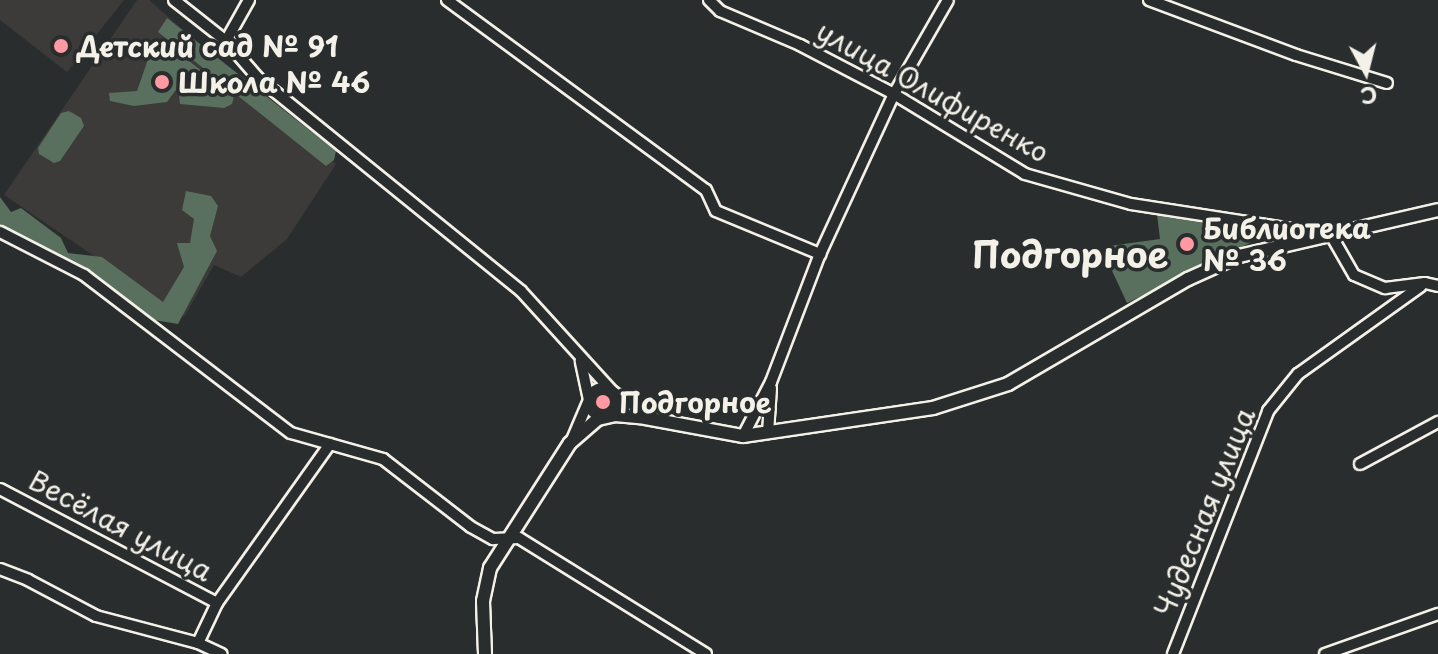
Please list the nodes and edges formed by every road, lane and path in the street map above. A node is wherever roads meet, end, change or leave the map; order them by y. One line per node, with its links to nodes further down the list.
1 (174, 0): 7 (street)
2 (249, 0): 7 (street)
3 (447, 0): 13 (street)
4 (709, 0): 9 (street, улица Олифиренко)
5 (948, 0): 9 (street)
6 (1149, 0): 8 (street)
7 (226, 41): 16 (street)
8 (1387, 83)
9 (894, 94): 12 (street, улица Олифиренко); 13 (street)
10 (1438, 210): 12 (street)
11 (0, 232): 26 (street)
12 (1331, 235): 14 (street); 23 (street)
13 (820, 254): 17 (street)
14 (1425, 283): 15 (street, Чудесная улица); 37 (street, Чудесная улица)
15 (1438, 283)
16 (577, 352): 18 (street); 19 (street)
17 (771, 382): 23 (street); 24 (street)
18 (613, 392): 19 (street); 20 (street); 21 (street)
19 (589, 400): 20 (street); 25 (street)
20 (607, 416): 21 (street); 25 (street)
21 (655, 419): 24 (street)
22 (1438, 422): 27 (street)
23 (768, 433): 24 (street)
24 (743, 436)
25 (570, 443): 29 (street)
26 (330, 444): 29 (street); 31 (street, Весёлая улица)
27 (1360, 464)
28 (0, 489): 31 (street, Весёлая улица)
29 (507, 539): 35 (street); 36 (street)
30 (0, 569): 33 (street)
31 (217, 603): 33 (street)
32 (1438, 614): 38 (street)
33 (198, 643): 34 (street)
34 (222, 654)
35 (485, 654)
36 (706, 654)
37 (1173, 654)
38 (1325, 654)

